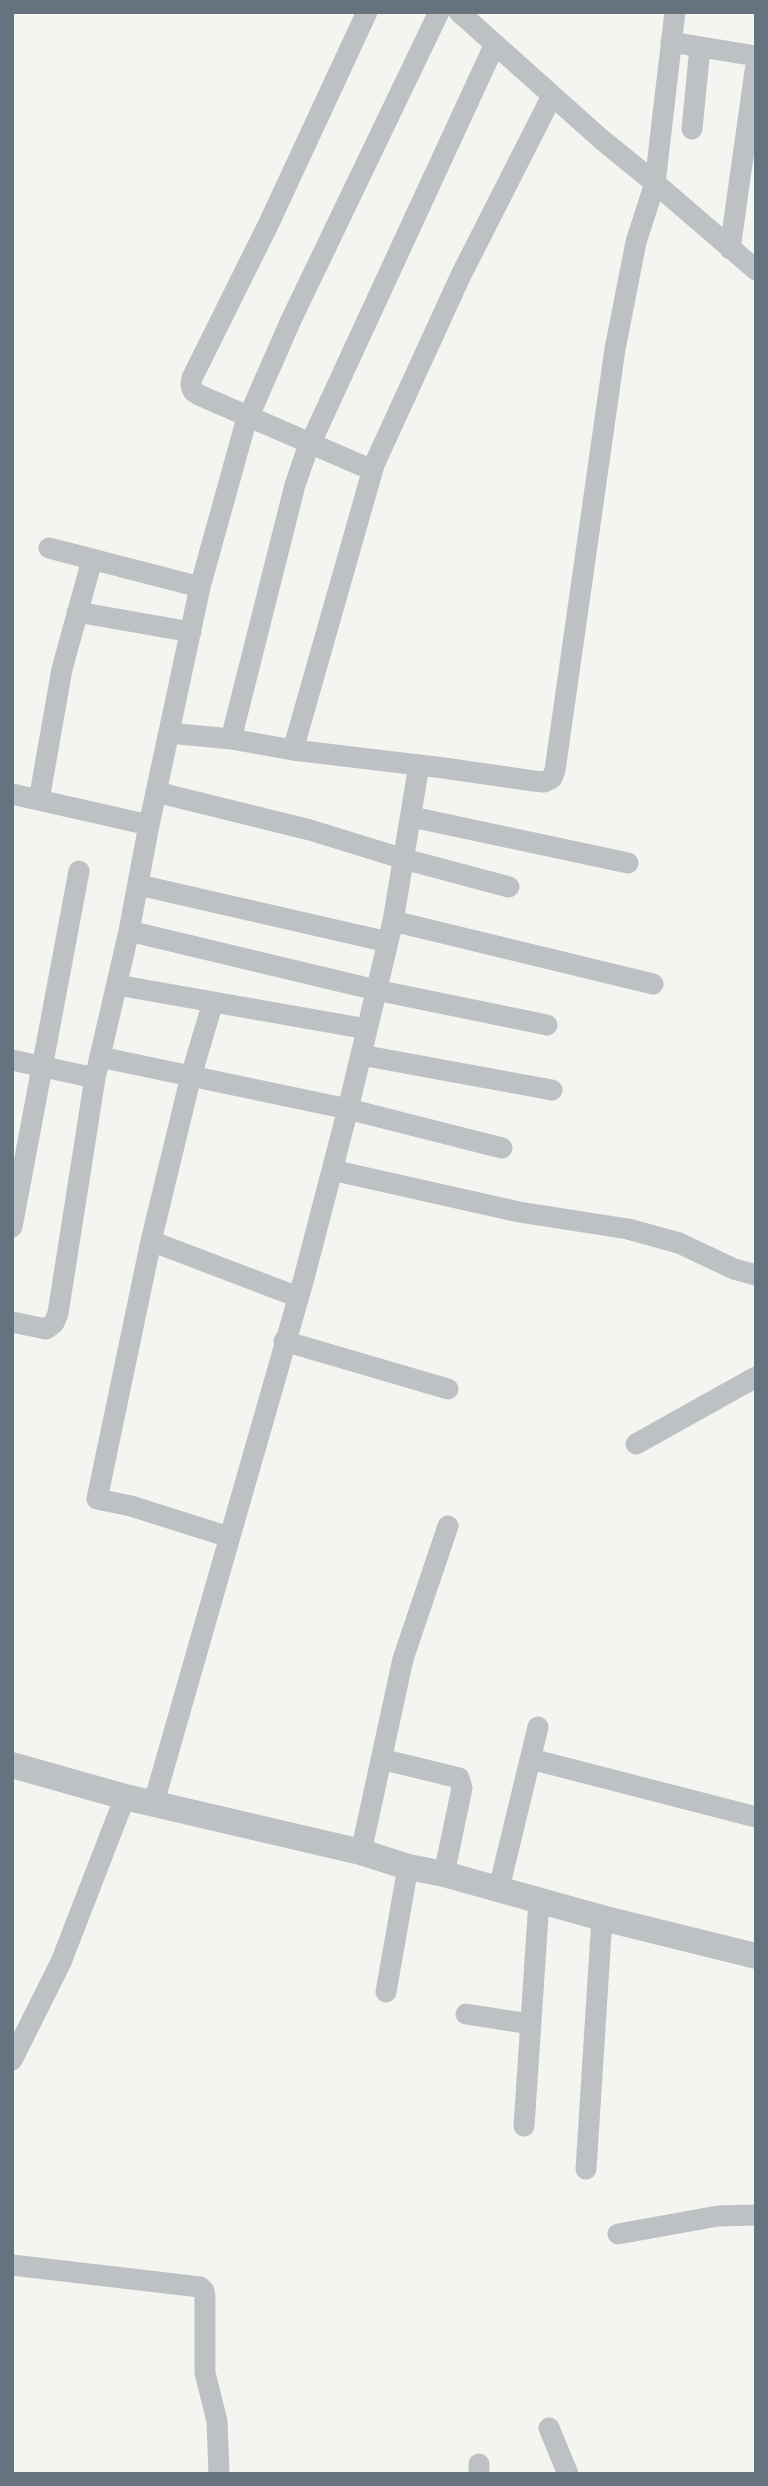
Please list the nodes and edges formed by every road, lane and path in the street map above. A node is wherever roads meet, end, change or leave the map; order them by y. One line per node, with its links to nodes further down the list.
1 (368, 12): 15 (street)
2 (439, 12): 15 (street)
3 (459, 12): 6 (street)
4 (675, 12): 5 (street)
5 (671, 42): 7 (street); 12 (street)
6 (494, 46): 10 (street); 16 (street)
7 (701, 48): 8 (street); 11 (street)
8 (756, 55)
9 (756, 64): 13 (street)
10 (552, 96): 12 (street); 17 (street)
11 (692, 129)
12 (655, 183): 13 (street); 26 (street)
13 (730, 249): 14 (street)
14 (756, 270)
15 (249, 416): 16 (street); 20 (street)
16 (310, 442): 17 (street); 24 (street)
17 (372, 470): 25 (street)
18 (49, 548): 19 (street)
19 (92, 560): 20 (street); 21 (street)
20 (201, 587): 22 (street)
21 (77, 612): 22 (street); 29 (street)
22 (191, 632): 23 (street)
23 (169, 733): 24 (street); 27 (street)
24 (231, 739): 25 (street)
25 (293, 750): 26 (street)
26 (419, 765): 30 (street)
27 (156, 792): 31 (street); 32 (street)
28 (12, 794): 29 (street)
29 (38, 800): 31 (street)
30 (412, 817): 32 (street); 33 (street)
31 (149, 825): 35 (street)
32 (404, 859): 36 (street); 38 (street)
33 (628, 863)
34 (79, 871): 48 (street)
35 (139, 884): 37 (street); 38 (street)
36 (509, 887)
37 (130, 931): 40 (street); 41 (street)
38 (390, 931): 39 (street); 41 (street)
39 (653, 984)
40 (117, 985): 42 (street); 46 (street)
41 (376, 990): 43 (street); 44 (street)
42 (213, 1002): 44 (street); 49 (street)
43 (547, 1025)
44 (367, 1029): 45 (street)
45 (361, 1055): 51 (street); 52 (street)
46 (100, 1057): 49 (street); 50 (street)
47 (12, 1060): 48 (street)
48 (43, 1066): 50 (street); 55 (street)
49 (191, 1076): 52 (street); 56 (street)
50 (95, 1078): 59 (street)
51 (552, 1090)
52 (348, 1109): 53 (street); 54 (street)
53 (502, 1148)
54 (332, 1170): 57 (street); 58 (street)
55 (12, 1227)
56 (151, 1241): 58 (street); 65 (street)
57 (756, 1275)
58 (298, 1297): 60 (street)
59 (12, 1322)
60 (284, 1341): 62 (street); 65 (street)
61 (756, 1377): 63 (street)
62 (448, 1389)
63 (636, 1444)
64 (447, 1526): 67 (street)
65 (229, 1537): 71 (street)
66 (538, 1727): 68 (street)
67 (381, 1759): 73 (street); 75 (street)
68 (531, 1759): 72 (street); 76 (street)
69 (12, 1765): 70 (street)
70 (125, 1797): 71 (street); 83 (street)
71 (154, 1802): 73 (street)
72 (756, 1817)
73 (361, 1852): 74 (street)
74 (408, 1867): 75 (street); 80 (street)
75 (444, 1874): 76 (street)
76 (499, 1888): 77 (street)
77 (539, 1900): 78 (street); 82 (street)
78 (602, 1918): 79 (street); 86 (street)
79 (756, 1956)
80 (386, 1992)
81 (466, 2014): 82 (street)
82 (530, 2024): 85 (street)
83 (18, 2036): 84 (street)
84 (12, 2060)
85 (524, 2126)
86 (586, 2169)
87 (756, 2216): 88 (street)
88 (618, 2234)
89 (12, 2265): 91 (street)
90 (548, 2428): 92 (street)
91 (219, 2474)
92 (568, 2474)

